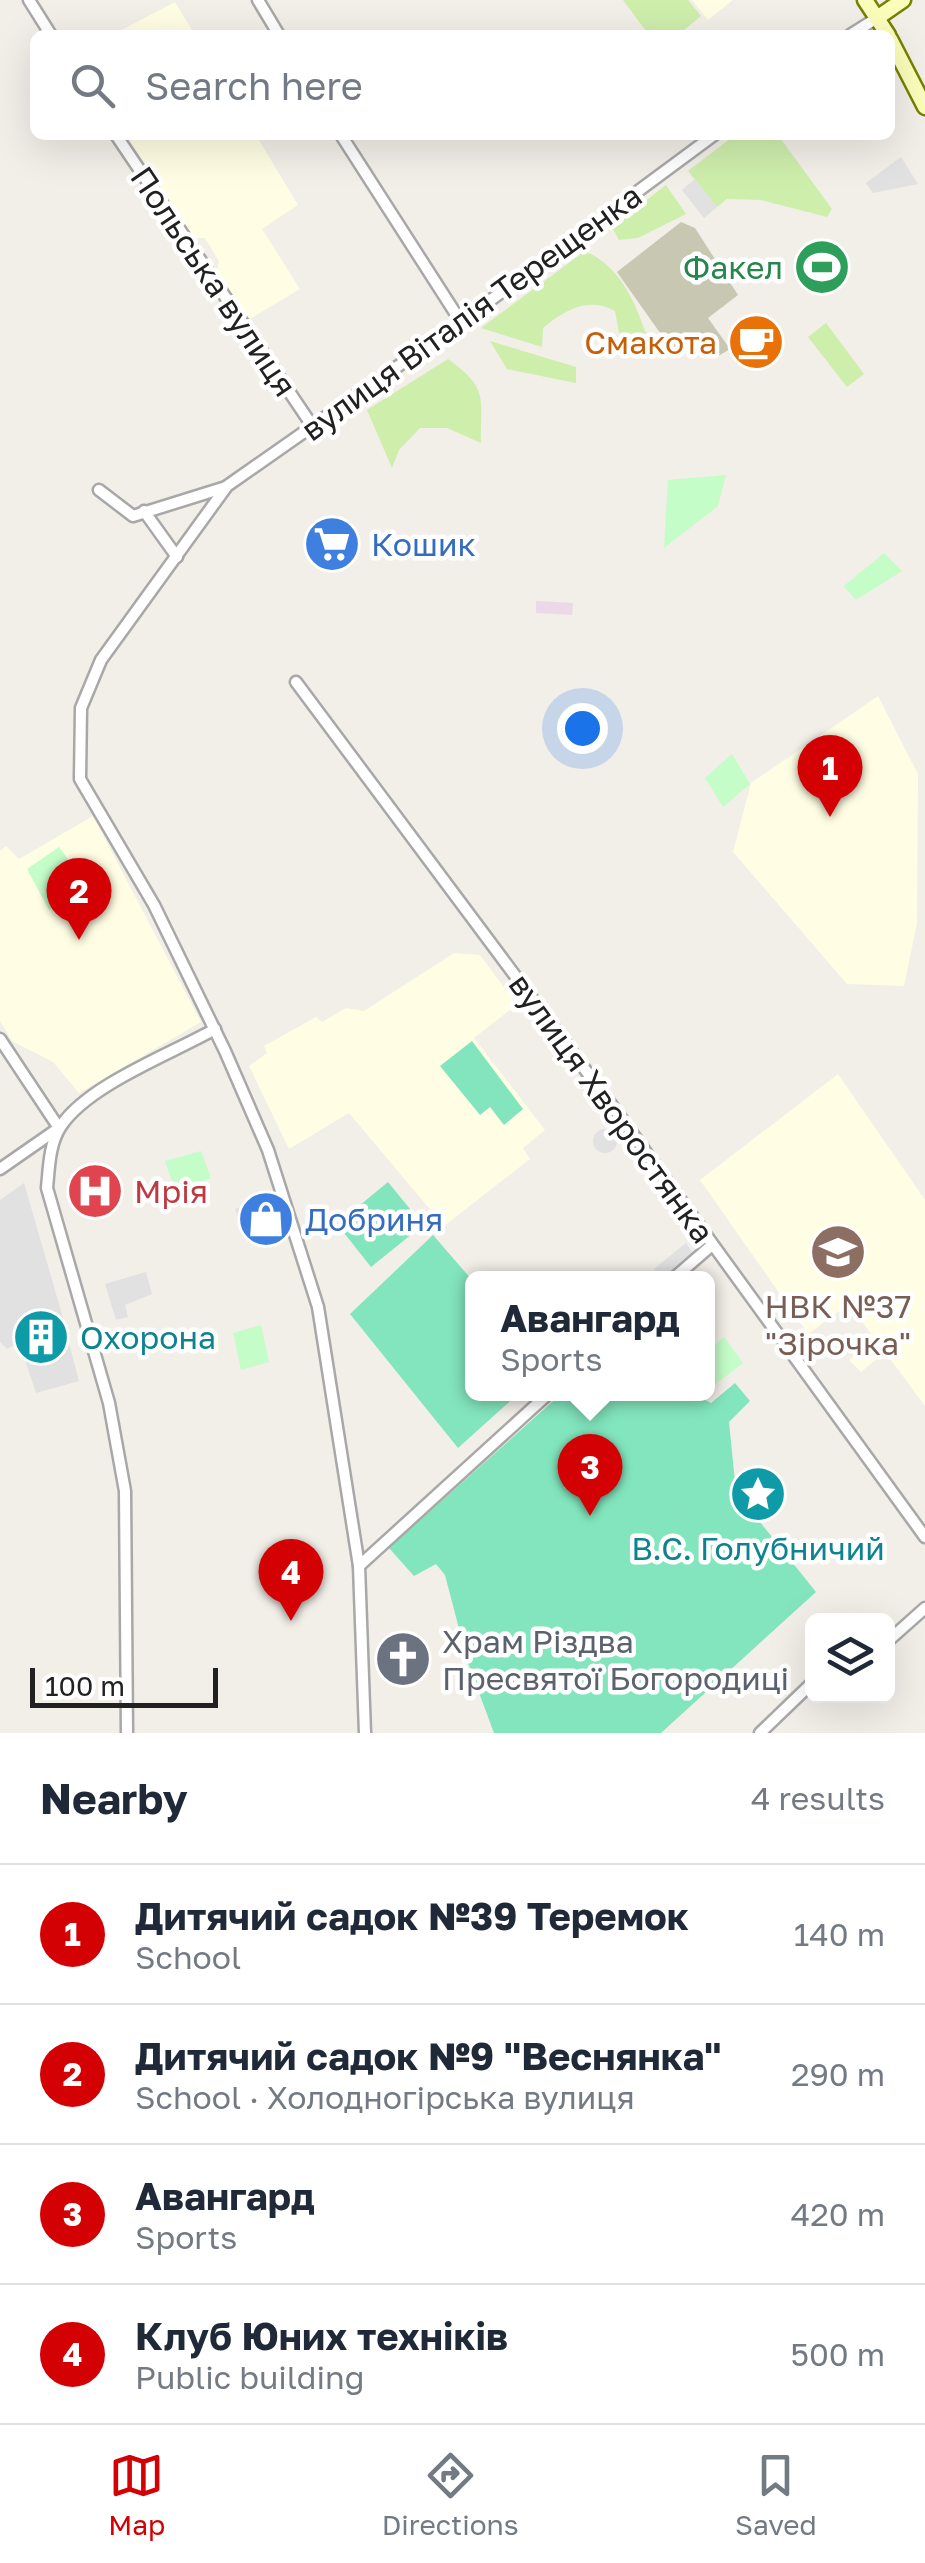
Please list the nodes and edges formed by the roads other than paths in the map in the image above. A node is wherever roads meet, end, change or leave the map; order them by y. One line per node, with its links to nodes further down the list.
1 (29, 0): 6 (street)
2 (258, 0): 7 (street)
3 (864, 0): 5 (main road)
4 (903, 0): 5 (main road)
5 (877, 18): 8 (street); 9 (main road)
6 (49, 30)
7 (276, 30)
8 (858, 30)
9 (885, 30)
10 (895, 49): 11 (main road)
11 (925, 108)
12 (119, 140): 16 (street, Польська вулиця)
13 (344, 140): 15 (street)
14 (707, 140): 15 (street, вулиця Віталія Терещенка)
15 (462, 322): 16 (street, вулиця Віталія Терещенка)
16 (313, 426): 17 (street, вулиця Віталія Терещенка)
17 (227, 486): 19 (street, вулиця Віталія Терещенка); 20 (street, вулиця Віталія Терещенка)
18 (100, 490): 19 (street)
19 (144, 511): 20 (street)
20 (178, 557): 22 (street, вулиця Віталія Терещенка)
21 (296, 682): 26 (street, вулиця Хворостянка)
22 (215, 1029): 24 (street); 30 (street, вулиця Віталія Терещенка)
23 (0, 1039): 24 (street)
24 (59, 1128): 25 (street); 34 (street)
25 (0, 1169)
26 (712, 1245): 27 (street); 29 (street, вулиця Хворостянка)
27 (682, 1271)
28 (540, 1401): 30 (street)
29 (925, 1538)
30 (359, 1566): 35 (street, вулиця Віталія Терещенка)
31 (925, 1608): 32 (street)
32 (895, 1635)
33 (805, 1690): 36 (street)
34 (128, 1733)
35 (366, 1733)
36 (760, 1733)

